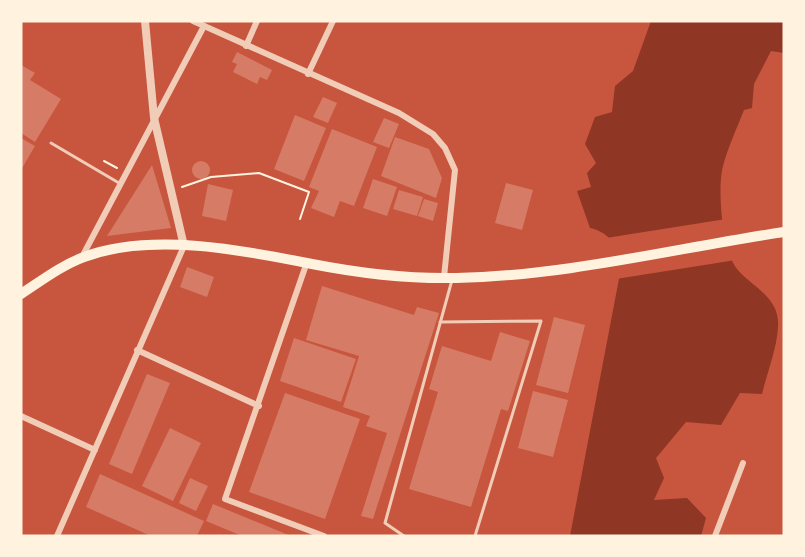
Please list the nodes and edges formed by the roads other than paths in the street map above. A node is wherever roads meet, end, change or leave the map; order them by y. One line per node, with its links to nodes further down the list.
1 (145, 21): 8 (street)
2 (193, 21): 5 (street)
3 (257, 21): 6 (street)
4 (333, 21): 7 (street)
5 (204, 26): 6 (street); 8 (street)
6 (246, 46): 7 (street)
7 (308, 74): 15 (street)
8 (154, 118): 10 (street); 12 (street)
9 (51, 143): 10 (lane)
10 (122, 184): 13 (street)
11 (784, 232): 15 (highway)
12 (184, 246): 13 (highway); 14 (highway); 18 (street)
13 (82, 257): 16 (highway)
14 (307, 262): 15 (highway); 19 (street)
15 (448, 278): 17 (lane)
16 (21, 294)
17 (440, 322): 25 (lane); 26 (lane)
18 (137, 351): 19 (street); 21 (street)
19 (259, 406): 24 (street)
20 (21, 416): 21 (street)
21 (95, 450): 23 (street)
22 (743, 463): 27 (street)
23 (57, 536)
24 (324, 536)
25 (404, 536)
26 (475, 536)
27 (715, 536)

